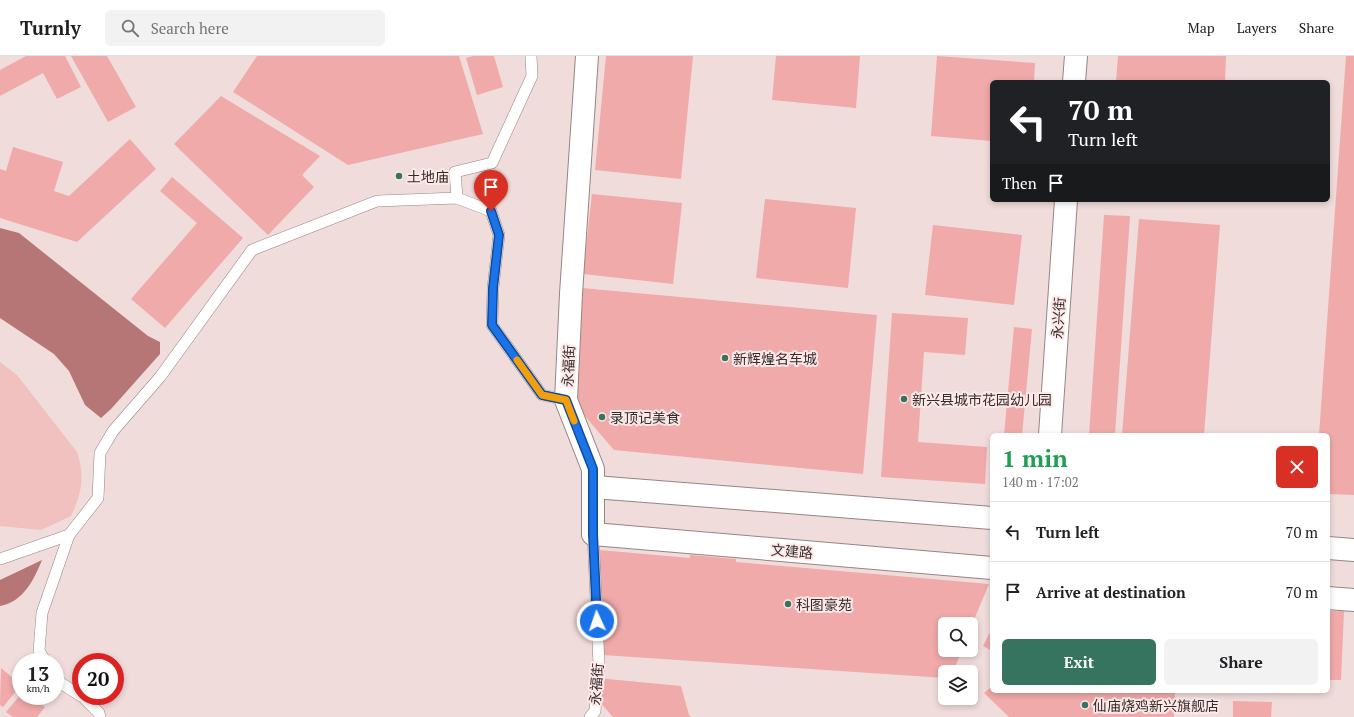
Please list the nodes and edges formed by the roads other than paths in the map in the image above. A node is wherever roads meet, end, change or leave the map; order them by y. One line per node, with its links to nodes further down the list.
1 (531, 56): 5 (lane)
2 (587, 56): 7 (main road, 永福街)
3 (1076, 56): 4 (main road)
4 (1074, 80)
5 (457, 198): 7 (lane); 12 (lane)
6 (1066, 202): 8 (main road, 永兴街)
7 (566, 400): 9 (main road, 永福街)
8 (1050, 433)
9 (594, 487): 10 (main road); 11 (main road, 永福街)
10 (990, 518)
11 (593, 534): 16 (main road, 文建路); 22 (lane, 永福街)
12 (69, 535): 15 (lane); 19 (lane)
13 (1330, 548): 14 (main road)
14 (1354, 550)
15 (0, 558)
16 (990, 568)
17 (1330, 598): 18 (main road)
18 (1354, 600)
19 (40, 653)
20 (91, 705): 21 (lane)
21 (100, 717)
22 (590, 717)

